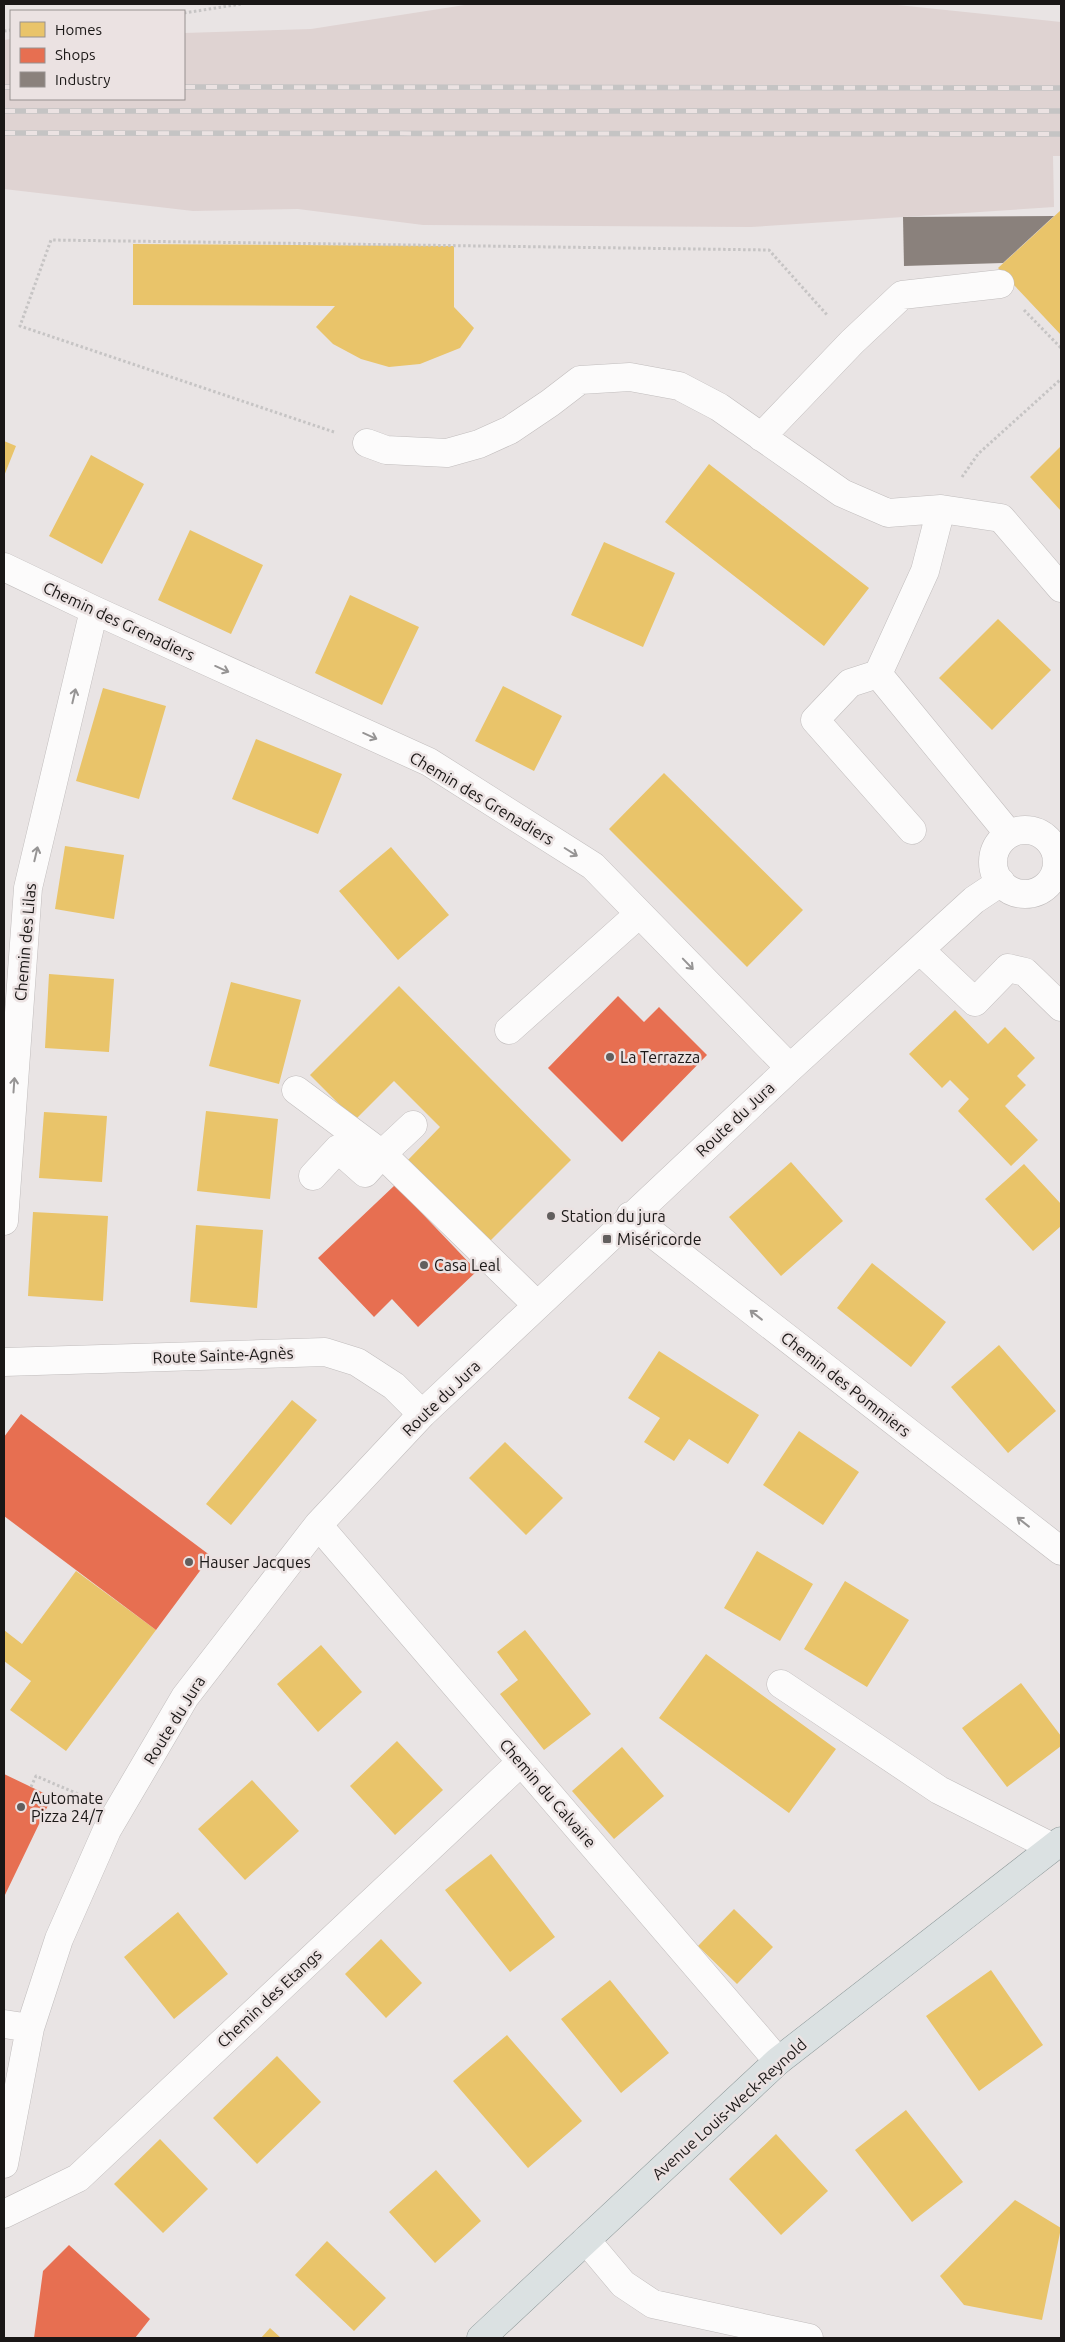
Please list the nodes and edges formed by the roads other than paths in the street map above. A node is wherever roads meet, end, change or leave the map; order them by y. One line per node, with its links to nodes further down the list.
1 (1000, 284): 2 (street)
2 (761, 437): 3 (street); 4 (street)
3 (366, 443)
4 (941, 509): 6 (street); 8 (street)
5 (4, 567): 7 (street, Chemin des Grenadiers)
6 (1061, 588)
7 (94, 610): 14 (street, Chemin des Grenadiers, one-way to 14); 17 (street, Chemin des Lilas, one-way to 7)
8 (878, 674): 9 (street); 11 (street)
9 (912, 830)
10 (1054, 831): 11 (street); 13 (street)
11 (1009, 834): 12 (street)
12 (1001, 882): 13 (street); 15 (street, Route du Jura)
13 (1054, 892)
14 (639, 914): 18 (street); 19 (street, Chemin des Grenadiers, one-way to 19)
15 (920, 950): 16 (street); 19 (street, Route du Jura)
16 (1061, 1007)
17 (11, 1023): 25 (street, Chemin des Lilas, one-way to 17)
18 (509, 1030)
19 (790, 1068): 24 (street, Route du Jura)
20 (296, 1090): 22 (street)
21 (413, 1125): 22 (street)
22 (382, 1154): 23 (street); 26 (street)
23 (313, 1176)
24 (630, 1216): 26 (street, Route du Jura); 30 (street, Chemin des Pommiers, one-way to 24)
25 (4, 1221)
26 (537, 1305): 28 (street, Route du Jura)
27 (4, 1362): 28 (street, Route Sainte-Agnès)
28 (422, 1414): 29 (street, Route du Jura)
29 (318, 1525): 32 (street, Chemin du Calvaire); 34 (street, Route du Jura)
30 (1061, 1552)
31 (781, 1684): 33 (street)
32 (521, 1762): 35 (street, Chemin du Calvaire); 37 (street, Chemin des Etangs)
33 (1057, 1844): 35 (main road, Avenue Louis-Weck-Reynold)
34 (17, 2026): 36 (street, Route du Jura)
35 (778, 2061): 38 (main road, Avenue Louis-Weck-Reynold)
36 (4, 2164)
37 (4, 2214)
38 (586, 2240): 39 (main road, Avenue Louis-Weck-Reynold); 40 (street)
39 (481, 2338)
40 (809, 2338)

